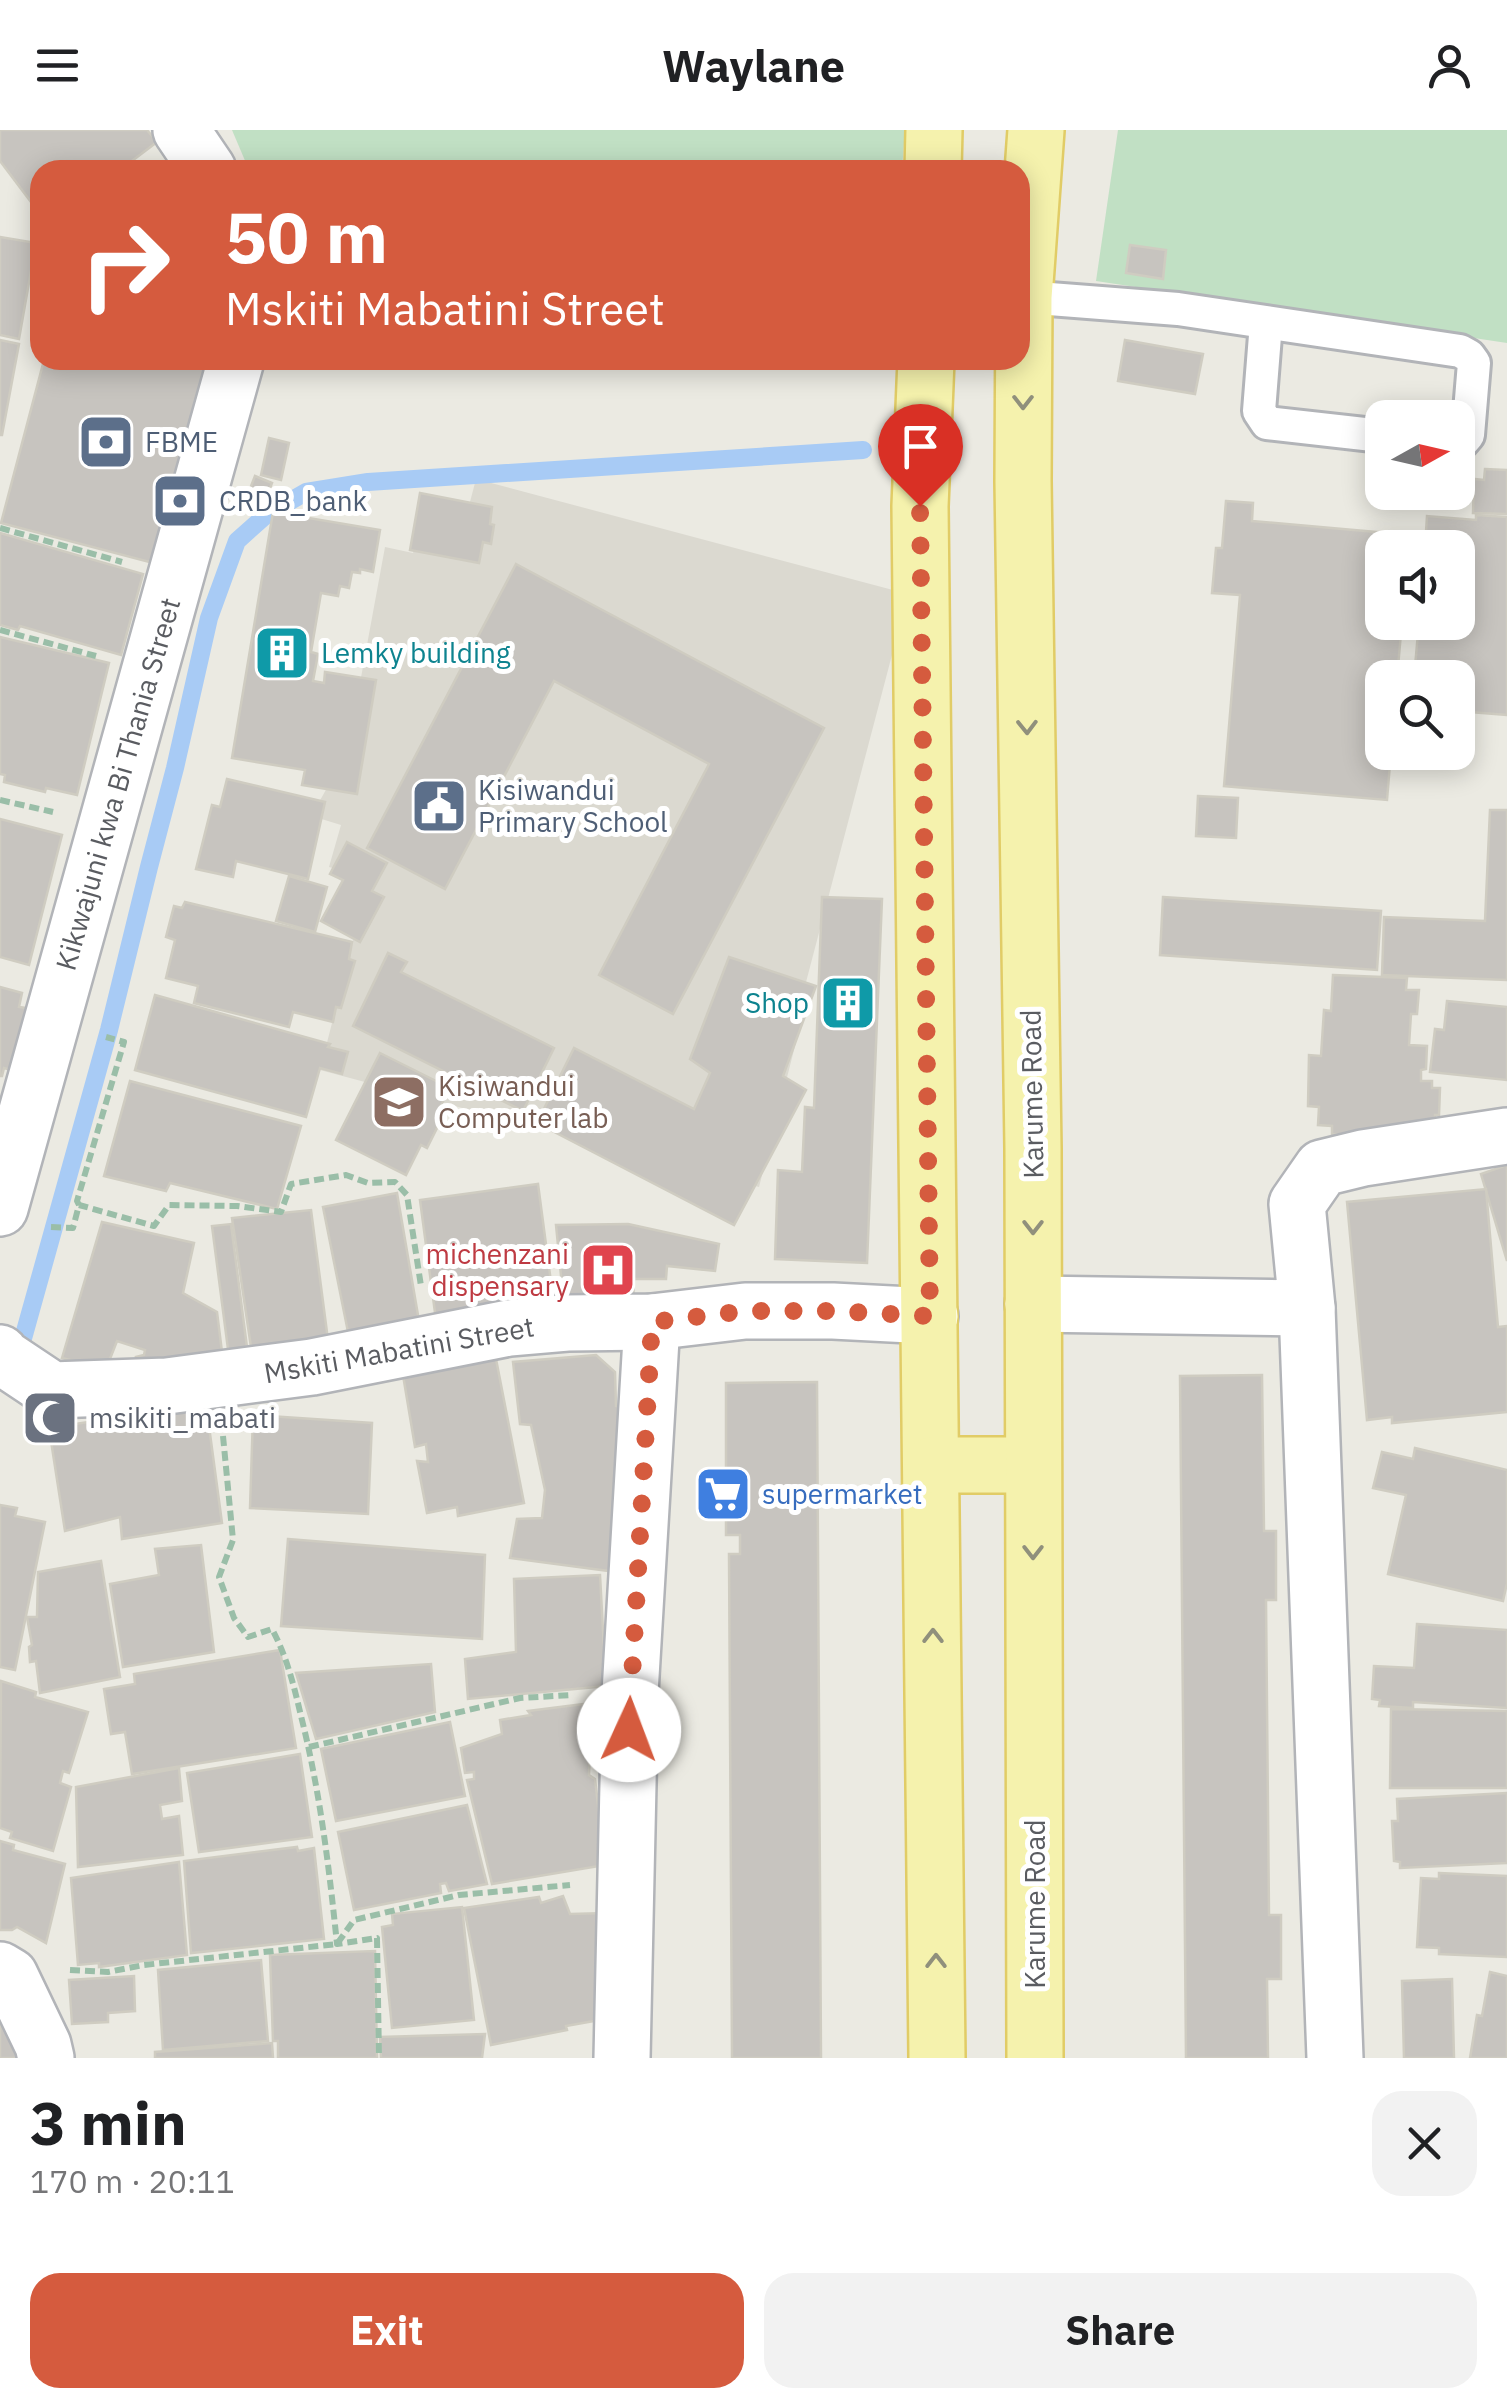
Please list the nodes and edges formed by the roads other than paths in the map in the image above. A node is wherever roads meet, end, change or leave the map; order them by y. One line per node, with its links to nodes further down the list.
1 (181, 130): 4 (street)
2 (934, 130): 5 (main road)
3 (1036, 130): 6 (main road, Karume Road)
4 (201, 160)
5 (932, 160)
6 (1030, 202)
7 (1030, 298): 8 (lane)
8 (1266, 323): 12 (lane); 13 (lane)
9 (233, 370): 15 (street, Kikwajuni kwa Bi Thania Street)
10 (926, 370): 18 (main road)
11 (1022, 370): 16 (main road, Karume Road, one-way to 16)
12 (1471, 400)
13 (1365, 434)
14 (1507, 1136): 17 (street)
15 (24, 1218)
16 (1033, 1304): 17 (street); 22 (main road, Karume Road)
17 (1307, 1308): 28 (street)
18 (930, 1316): 19 (street, Mskiti Mabatini Street); 21 (main road)
19 (652, 1322): 20 (street, Mskiti Mabatini Street); 25 (street)
20 (0, 1355)
21 (932, 1464): 22 (main road); 26 (main road, one-way to 21)
22 (1033, 1465): 27 (main road, Karume Road, one-way to 27)
23 (5, 1973): 24 (street)
24 (46, 2058)
25 (622, 2058)
26 (937, 2058)
27 (1035, 2058)
28 (1335, 2058)

